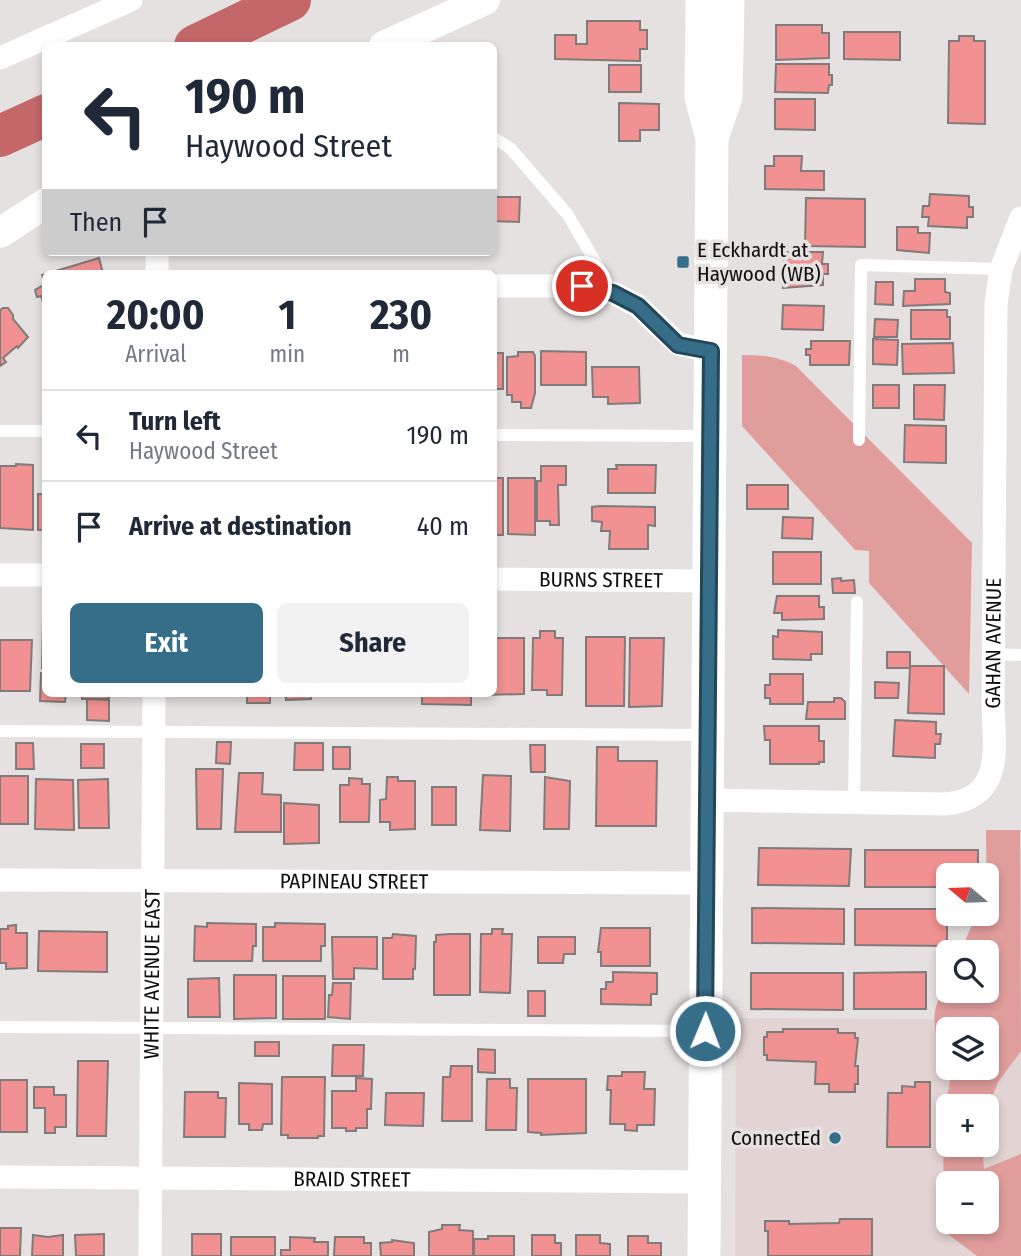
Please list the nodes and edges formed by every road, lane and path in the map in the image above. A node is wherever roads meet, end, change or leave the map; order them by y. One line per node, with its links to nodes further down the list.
1 (131, 0): 6 (street)
2 (485, 0): 5 (street)
3 (702, 0): 7 (main road)
4 (728, 0): 7 (main road)
5 (393, 42)
6 (0, 58)
7 (712, 138): 15 (main road)
8 (497, 140): 14 (lane)
9 (42, 206): 11 (street)
10 (1018, 231): 12 (street, GAHAN AVENUE)
11 (0, 233)
12 (1001, 269): 20 (lane); 26 (street, GAHAN AVENUE)
13 (497, 286): 14 (street)
14 (613, 293): 15 (street)
15 (711, 351): 19 (main road)
16 (0, 431): 17 (lane)
17 (42, 431)
18 (497, 435): 19 (lane)
19 (710, 436): 24 (main road)
20 (859, 440)
21 (0, 575): 22 (street)
22 (42, 575)
23 (497, 579): 24 (street, BURNS STREET)
24 (709, 581): 31 (main road)
25 (857, 602): 33 (lane)
26 (994, 654): 27 (lane); 33 (street, GAHAN AVENUE)
27 (1021, 655)
28 (154, 697): 30 (street, WHITE AVENUE EAST)
29 (0, 731): 30 (lane)
30 (154, 732): 31 (lane); 35 (street, WHITE AVENUE EAST)
31 (707, 736): 32 (main road)
32 (707, 800): 33 (street, GAHAN AVENUE); 36 (main road)
33 (855, 801)
34 (0, 880): 35 (street, PAPINEAU STREET)
35 (153, 880): 36 (street, PAPINEAU STREET); 38 (street, WHITE AVENUE EAST)
36 (706, 883): 39 (main road)
37 (0, 1027): 38 (lane)
38 (152, 1028): 39 (lane); 41 (street, WHITE AVENUE EAST)
39 (705, 1031): 42 (main road)
40 (0, 1177): 41 (street, BRAID STREET)
41 (151, 1178): 42 (street, BRAID STREET); 43 (street, WHITE AVENUE EAST)
42 (704, 1182): 44 (main road)
43 (150, 1256)
44 (704, 1256)

